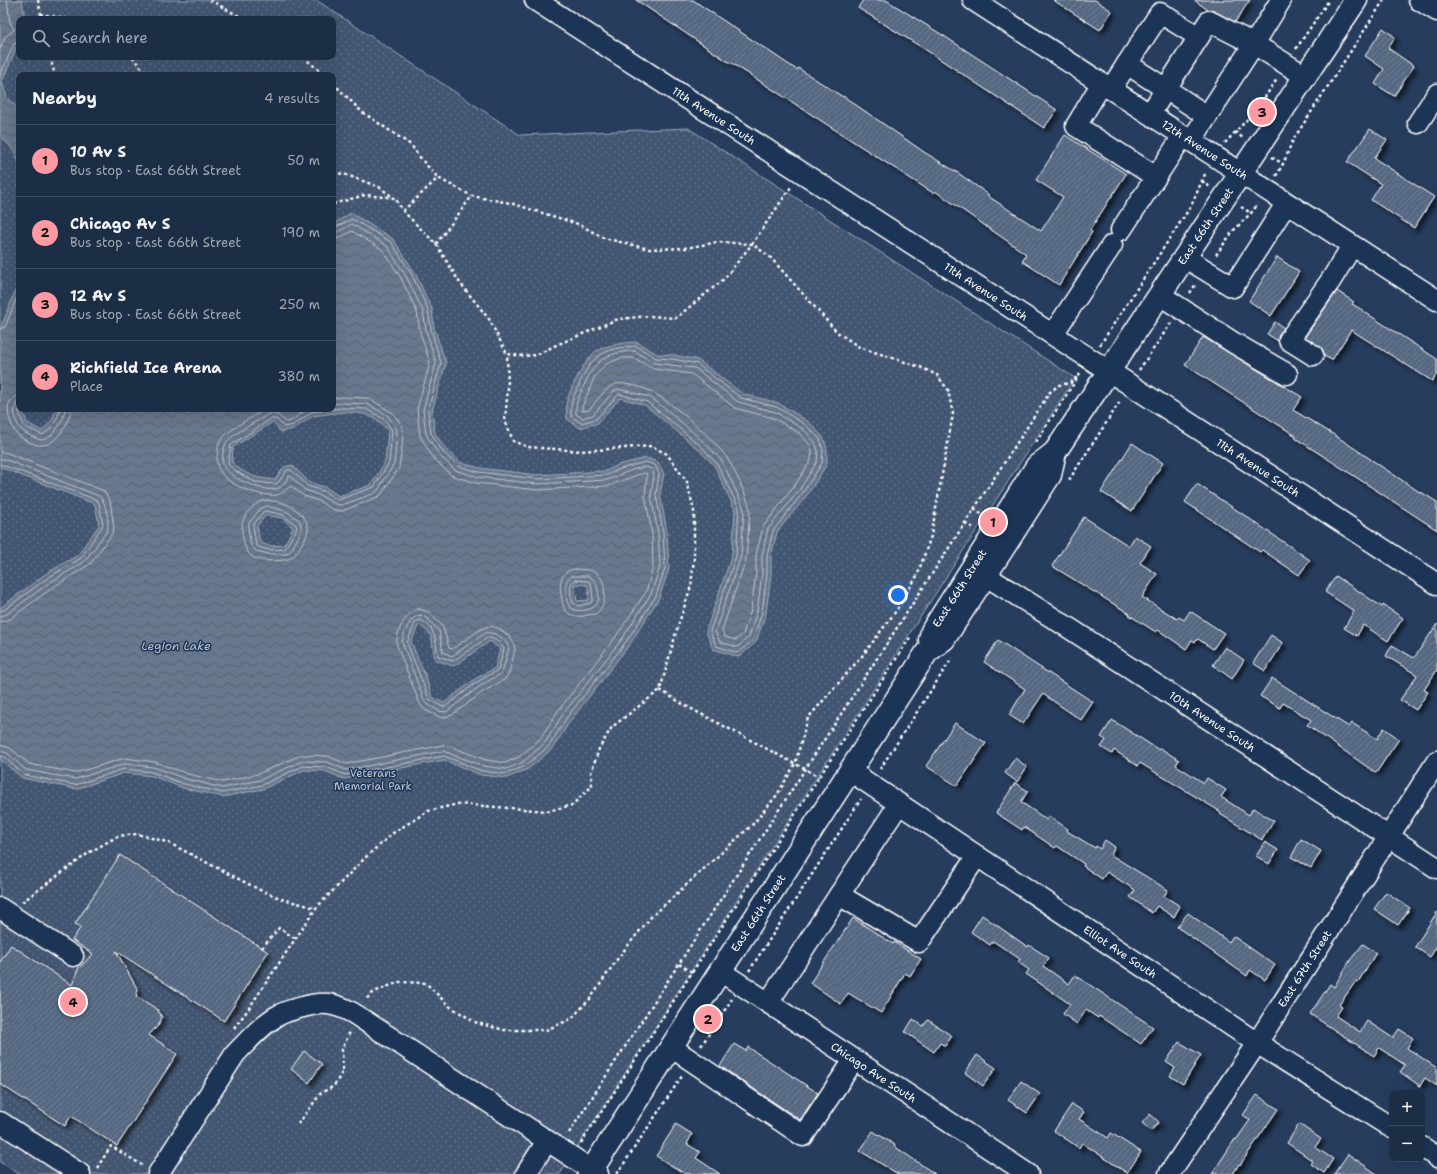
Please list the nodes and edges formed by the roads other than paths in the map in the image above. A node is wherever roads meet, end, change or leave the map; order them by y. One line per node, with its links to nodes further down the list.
1 (535, 0): 25 (street, 11th Avenue South)
2 (973, 0): 11 (street, 12th Avenue South)
3 (1281, 0): 8 (street)
4 (1356, 0): 10 (main road, East 66th Street)
5 (1420, 0): 6 (street)
6 (1437, 11)
7 (1199, 37): 8 (street); 9 (street); 12 (street)
8 (1254, 44): 10 (street); 15 (street)
9 (1127, 64): 11 (street); 12 (street)
10 (1305, 76): 18 (main road, East 66th Street)
11 (1106, 86): 14 (street, 12th Avenue South); 19 (street)
12 (1166, 89): 14 (street); 15 (street)
13 (1437, 94): 16 (street)
14 (1150, 114): 17 (street, 12th Avenue South)
15 (1207, 116): 17 (street)
16 (1418, 123)
17 (1187, 139): 18 (street, 12th Avenue South); 19 (street)
18 (1240, 174): 20 (street, 12th Avenue South); 22 (main road, East 66th Street)
19 (1156, 177): 25 (street)
20 (1286, 204): 21 (street, 12th Avenue South); 22 (street)
21 (1352, 246): 24 (street, 12th Avenue South); 26 (street)
22 (1184, 257): 23 (main road, East 66th Street)
23 (1160, 295): 27 (main road, East 66th Street); 28 (street)
24 (1437, 300)
25 (1053, 334): 27 (street, 11th Avenue South)
26 (1313, 355)
27 (1108, 371): 29 (main road, East 66th Street); 31 (street, 11th Avenue South)
28 (1287, 374)
29 (1055, 452): 30 (main road, East 66th Street); 32 (main road, East 66th Street)
30 (986, 576): 32 (main road, East 66th Street); 36 (street, 10th Avenue South)
31 (1437, 584)
32 (927, 652): 34 (main road, East 66th Street)
33 (1437, 761): 36 (street, East 67th Street)
34 (850, 771): 35 (street, Elliot Ave South); 42 (main road, East 66th Street)
35 (899, 804): 37 (street, Elliot Ave South); 39 (street)
36 (1388, 836): 38 (street, 10th Avenue South); 44 (street, East 67th Street)
37 (977, 856): 39 (street); 44 (street, Elliot Ave South)
38 (1437, 868)
39 (839, 895): 43 (street)
40 (0, 908): 41 (street)
41 (73, 956)
42 (720, 971): 43 (street, Chicago Ave South); 45 (main road, East 66th Street)
43 (768, 1003): 46 (street, Chicago Ave South)
44 (1257, 1043): 48 (street, Elliot Ave South); 57 (street, East 67th Street)
45 (671, 1047): 46 (street); 54 (main road, East 66th Street)
46 (854, 1060): 56 (street, Chicago Ave South)
47 (0, 1122): 53 (street)
48 (1389, 1126)
49 (560, 1149): 52 (street); 54 (street); 55 (street)
50 (1425, 1149): 51 (street)
51 (1437, 1157)
52 (150, 1170)
53 (88, 1172)
54 (593, 1172)
55 (526, 1174)
56 (1028, 1174)
57 (1169, 1174)

